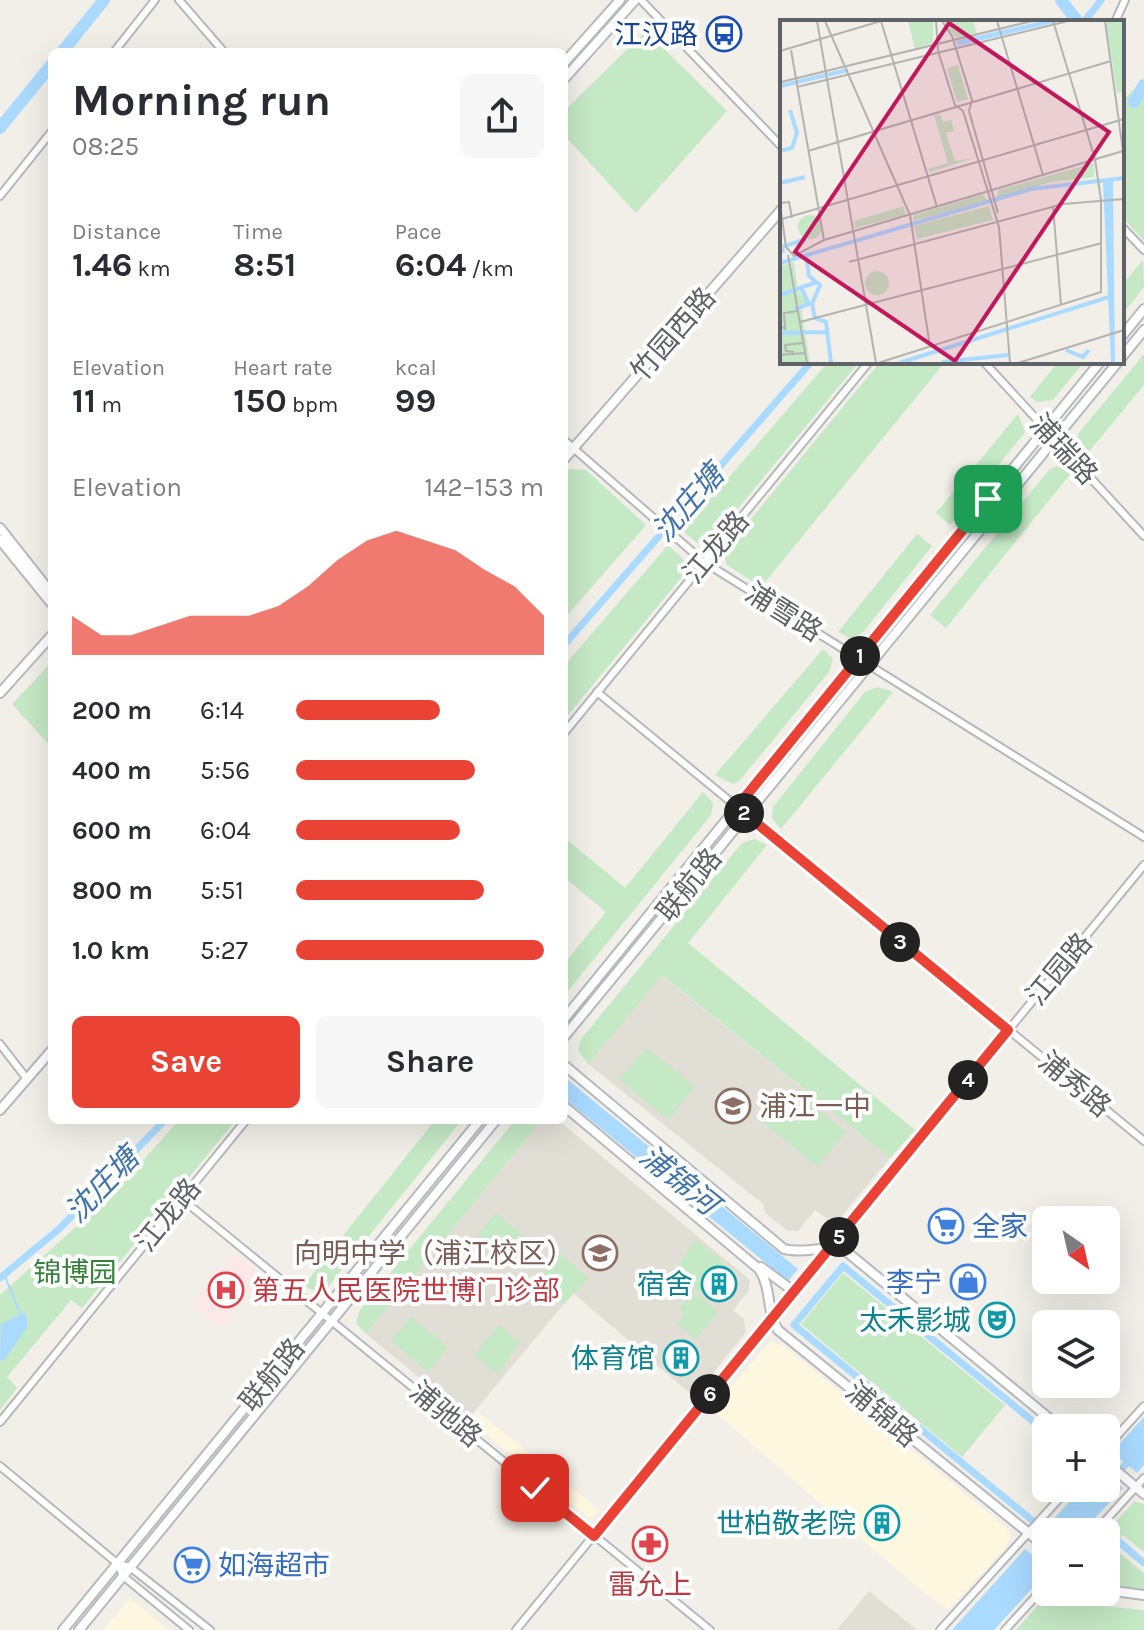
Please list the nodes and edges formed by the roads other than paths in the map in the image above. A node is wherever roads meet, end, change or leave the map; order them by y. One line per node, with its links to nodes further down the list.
1 (155, 0): 8 (street)
2 (179, 0): 9 (street)
3 (620, 0): 10 (street)
4 (635, 0): 11 (street)
5 (641, 0): 13 (street)
6 (1125, 0): 7 (street)
7 (1116, 20)
8 (117, 48)
9 (221, 48)
10 (568, 58)
11 (568, 75)
12 (48, 136): 14 (street)
13 (780, 145)
14 (0, 196)
15 (780, 211): 29 (street, 竹园西路)
16 (1124, 229): 17 (street)
17 (1144, 250)
18 (1144, 309): 20 (street)
19 (1144, 330): 21 (street, 联航路)
20 (1124, 334)
21 (1124, 355)
22 (867, 364): 34 (street, 江龙路)
23 (986, 364): 26 (street, 浦瑞路)
24 (1098, 364): 26 (street, 联航路)
25 (1117, 364): 27 (street, 联航路)
26 (1046, 429): 27 (street, 浦瑞路); 38 (street, 联航路)
27 (1056, 439): 32 (street, 浦瑞路); 39 (street, 联航路)
28 (568, 445): 29 (street, 浦雪路)
29 (572, 450): 30 (street, 竹园西路); 34 (street, 浦雪路)
30 (568, 454)
31 (0, 528): 35 (street)
32 (1144, 536)
33 (0, 540): 36 (street)
34 (704, 562): 38 (street, 浦雪路); 40 (street, 江龙路)
35 (48, 589)
36 (48, 599)
37 (48, 639): 41 (street)
38 (858, 658): 39 (street, 浦雪路); 43 (street, 联航路)
39 (869, 665): 44 (street, 联航路); 45 (street, 浦雪路)
40 (597, 692): 42 (street, 江龙路); 43 (street, 浦秀路)
41 (0, 693)
42 (568, 728)
43 (737, 807): 44 (street, 浦秀路); 47 (street, 联航路)
44 (746, 815): 48 (street, 浦秀路); 49 (street, 联航路)
45 (1144, 837)
46 (1144, 865): 48 (street, 江园路)
47 (568, 1014)
48 (1008, 1030): 59 (street, 浦秀路); 61 (street, 江园路)
49 (568, 1032)
50 (0, 1044): 53 (street)
51 (48, 1055): 53 (street)
52 (568, 1068): 61 (street)
53 (27, 1079): 55 (street)
54 (568, 1109): 62 (street)
55 (0, 1110)
56 (243, 1124): 60 (street, 江龙路)
57 (477, 1124): 64 (street, 联航路)
58 (493, 1124): 66 (street, 联航路)
59 (1144, 1141)
60 (182, 1199): 64 (street, 浦驰路); 69 (street, 江龙路)
61 (830, 1247): 63 (street, 江园路); 68 (street)
62 (750, 1261): 63 (street); 65 (street)
63 (796, 1289): 65 (street, 江园路)
64 (323, 1312): 66 (street, 浦驰路); 81 (street, 联航路)
65 (772, 1319): 79 (street, 浦锦路); 80 (street, 江园路)
66 (332, 1320): 80 (street, 浦驰路); 82 (street, 联航路)
67 (1144, 1406): 70 (street)
68 (1044, 1414)
69 (0, 1422)
70 (1120, 1433)
71 (0, 1466): 81 (street)
72 (1120, 1474): 74 (street)
73 (1144, 1478): 74 (street)
74 (1133, 1485): 75 (street); 78 (street)
75 (1144, 1494)
76 (1056, 1502): 77 (street)
77 (1041, 1518)
78 (1106, 1518)
79 (1032, 1533): 93 (street)
80 (594, 1536): 91 (street, 江园路); 92 (street, 浦驰路)
81 (118, 1564): 82 (street); 83 (street); 87 (street, 联航路)
82 (130, 1567): 83 (street, 联航路); 90 (street)
83 (123, 1576): 88 (street, 联航路); 89 (street)
84 (1120, 1592): 85 (street)
85 (1144, 1595)
86 (1032, 1600): 94 (street)
87 (63, 1630)
88 (79, 1630)
89 (189, 1630)
90 (210, 1630)
91 (516, 1630)
92 (710, 1630)
93 (940, 1630)
94 (1005, 1630)

